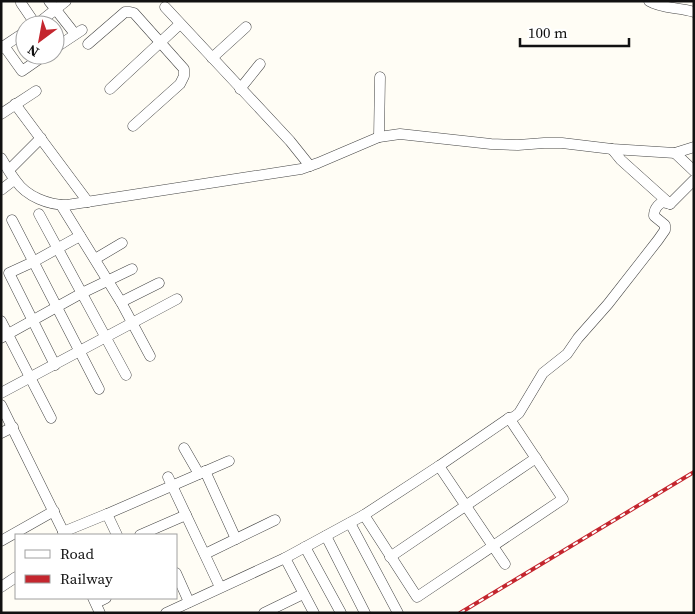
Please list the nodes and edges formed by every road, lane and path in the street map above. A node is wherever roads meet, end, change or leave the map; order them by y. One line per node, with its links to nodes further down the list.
1 (50, 1): 6 (street)
2 (66, 1): 6 (street)
3 (648, 1): 7 (street)
4 (21, 3): 8 (street)
5 (165, 7): 12 (street)
6 (56, 10): 9 (street); 10 (street)
7 (694, 12)
8 (29, 15)
9 (49, 15)
10 (61, 15)
11 (65, 19): 15 (street)
12 (180, 24): 16 (street); 19 (street)
13 (246, 27): 19 (street)
14 (15, 39): 18 (street)
15 (65, 41)
16 (160, 42): 17 (street); 25 (street); 30 (street)
17 (88, 44)
18 (3, 47): 20 (street)
19 (212, 58): 26 (street)
20 (15, 62)
21 (260, 64): 26 (street)
22 (17, 65): 23 (street)
23 (31, 65)
24 (380, 78): 31 (street)
25 (110, 89)
26 (240, 89): 37 (street)
27 (36, 91): 28 (street)
28 (16, 104): 29 (street); 32 (street)
29 (1, 114)
30 (133, 126)
31 (379, 137): 34 (street); 37 (street)
32 (41, 138): 38 (street); 43 (street)
33 (694, 147): 35 (street)
34 (612, 150): 35 (street); 44 (street)
35 (675, 153): 39 (street)
36 (1, 158): 38 (street)
37 (310, 166): 43 (street)
38 (9, 170): 40 (street)
39 (694, 171)
40 (14, 180): 42 (street); 45 (street)
41 (694, 180): 44 (street)
42 (1, 190)
43 (88, 202): 45 (street)
44 (670, 204): 74 (street)
45 (61, 205): 48 (street)
46 (39, 214): 50 (street)
47 (12, 220): 52 (street)
48 (80, 236): 50 (street); 51 (street)
49 (122, 243): 51 (street)
50 (58, 249): 52 (street); 56 (street)
51 (95, 259): 54 (street)
52 (33, 262): 59 (street); 60 (street)
53 (132, 269): 54 (street)
54 (108, 280): 56 (street); 58 (street)
55 (159, 283): 58 (street)
56 (82, 293): 59 (street); 64 (street)
57 (177, 299): 62 (street)
58 (121, 302): 62 (street)
59 (57, 307): 60 (street); 65 (street)
60 (32, 320): 63 (street); 67 (street)
61 (1, 321): 63 (street)
62 (131, 322): 64 (street); 66 (street)
63 (5, 336): 69 (street)
64 (105, 337): 65 (street); 68 (street)
65 (80, 352): 67 (street); 70 (street)
66 (150, 356)
67 (55, 366): 69 (street)
68 (126, 375)
69 (31, 378): 71 (street); 73 (street)
70 (99, 389)
71 (1, 393)
72 (1, 404): 75 (street)
73 (51, 418)
74 (509, 418): 78 (street); 80 (street)
75 (13, 427): 76 (street); 84 (street)
76 (1, 432)
77 (184, 448): 81 (street)
78 (536, 458): 83 (street); 96 (street)
79 (229, 461): 81 (street)
80 (440, 466): 83 (street); 87 (street)
81 (202, 473): 82 (street); 94 (street)
82 (170, 481): 85 (street); 86 (street)
83 (466, 505): 96 (street); 99 (street)
84 (54, 510): 91 (street); 95 (street)
85 (107, 514): 91 (street); 92 (street)
86 (186, 515): 90 (street); 98 (street)
87 (364, 515): 89 (street); 99 (street)
88 (275, 520): 94 (street)
89 (350, 523): 93 (street); 116 (street)
90 (156, 532)
91 (64, 534)
92 (117, 534)
93 (326, 536): 97 (street); 115 (street)
94 (236, 539): 98 (street)
95 (1, 541)
96 (493, 546): 99 (street); 101 (street)
97 (305, 548): 100 (street); 114 (street)
98 (205, 554): 105 (street)
99 (390, 556)
100 (285, 558): 105 (street); 106 (street)
101 (505, 564)
102 (178, 577): 108 (street)
103 (15, 578): 104 (street)
104 (1, 587)
105 (220, 587): 108 (street)
106 (303, 594): 109 (street); 113 (street)
107 (94, 600): 110 (street)
108 (189, 602): 111 (street)
109 (279, 610): 112 (street)
110 (100, 613)
111 (166, 613)
112 (264, 613)
113 (314, 613)
114 (341, 613)
115 (365, 613)
116 (398, 613)

